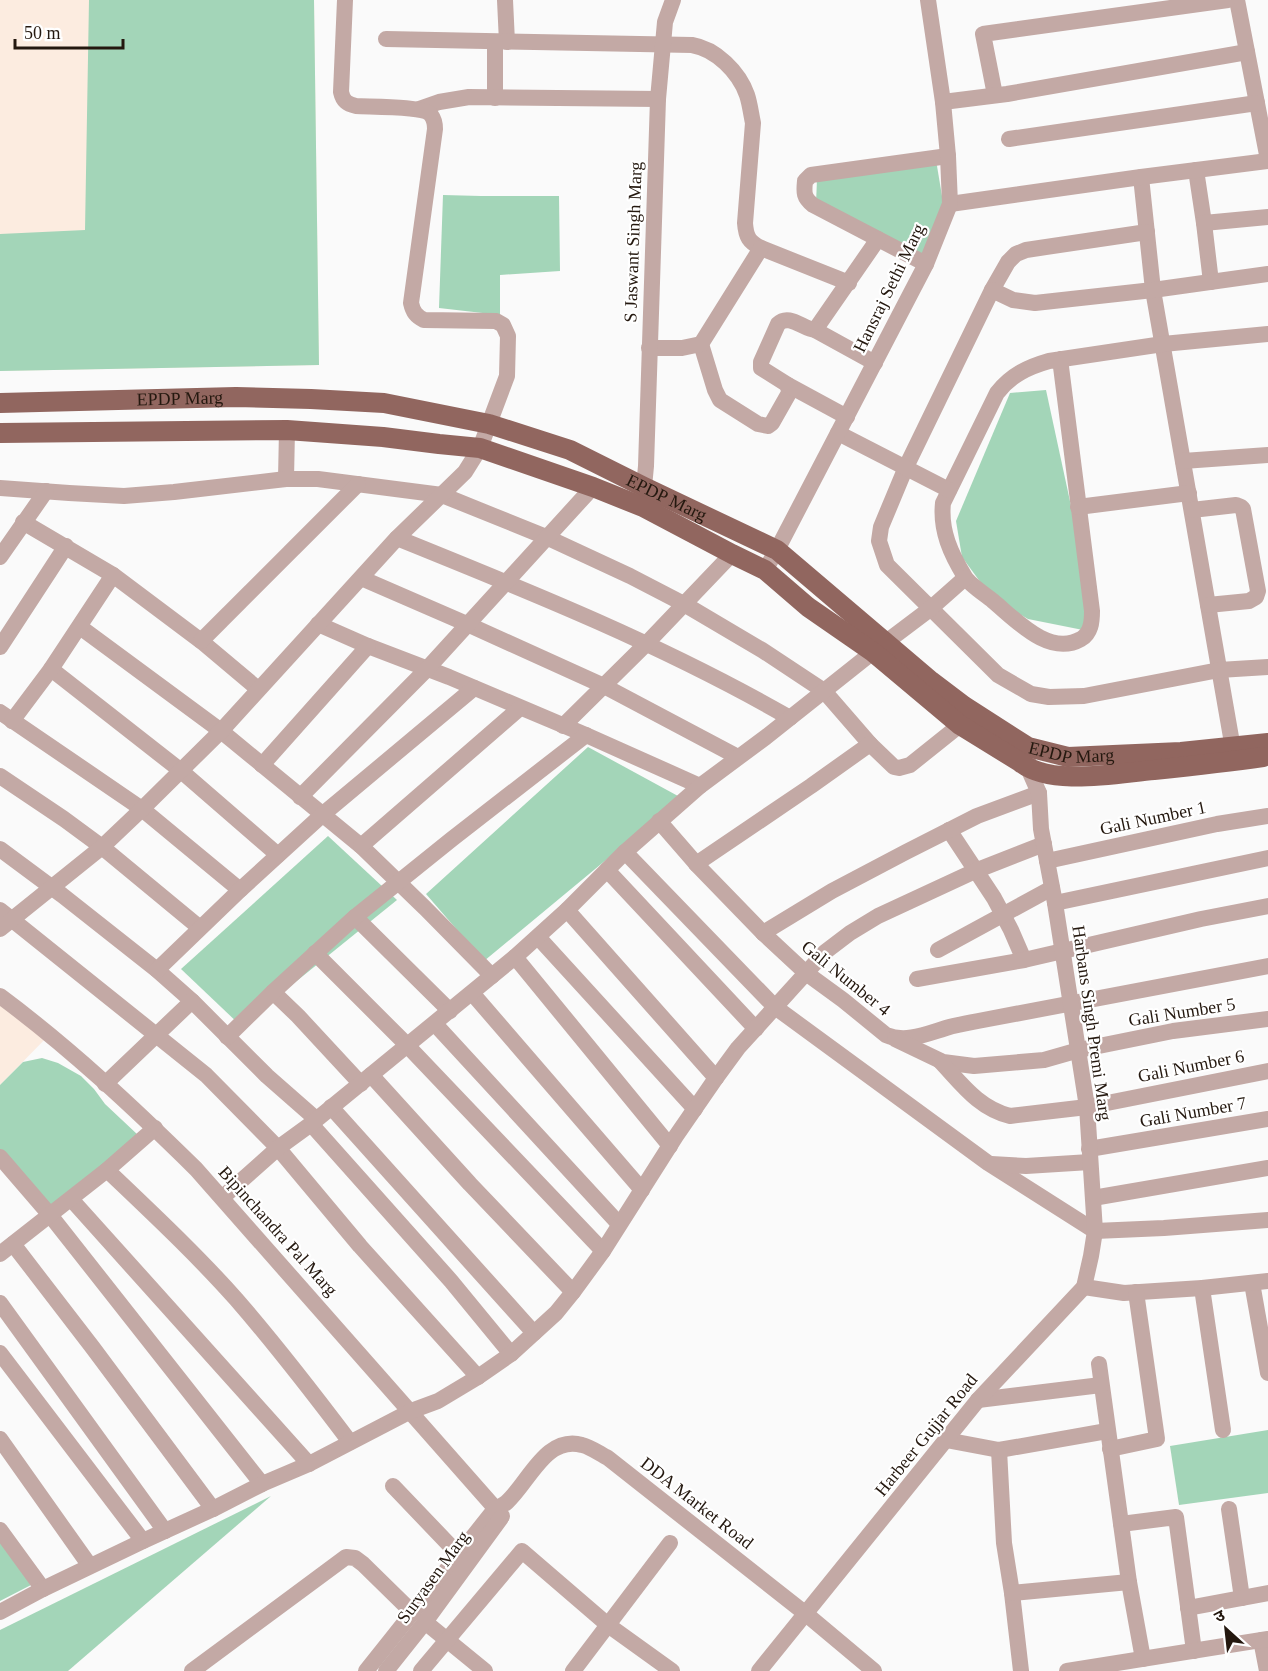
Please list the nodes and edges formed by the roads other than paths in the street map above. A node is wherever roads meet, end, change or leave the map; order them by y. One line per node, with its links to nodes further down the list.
1 (345, 0): 16 (street)
2 (505, 0): 8 (street)
3 (673, 0): 9 (street, S Jaswant Singh Marg)
4 (928, 0): 14 (street, Hansraj Sethi Marg)
5 (1228, 0): 11 (street)
6 (1237, 0): 10 (street)
7 (386, 39): 8 (street)
8 (501, 42): 9 (street); 12 (street)
9 (663, 45): 13 (street, S Jaswant Singh Marg); 27 (street)
10 (1247, 52): 11 (street); 15 (street)
11 (995, 95): 14 (street)
12 (495, 98): 13 (street); 16 (street)
13 (658, 99): 38 (street, S Jaswant Singh Marg)
14 (943, 102): 18 (street, Hansraj Sethi Marg)
15 (1257, 103): 17 (street); 19 (street)
16 (419, 109): 44 (street)
17 (1009, 139)
18 (948, 156): 22 (street, Hansraj Sethi Marg); 26 (street)
19 (1268, 160): 20 (street)
20 (1196, 170): 21 (street); 24 (street)
21 (1141, 177): 22 (street); 25 (street)
22 (950, 204): 28 (street, Hansraj Sethi Marg)
23 (1268, 217): 24 (street)
24 (1204, 223): 30 (street)
25 (1147, 232): 32 (street); 33 (street)
26 (878, 239): 28 (street); 31 (street)
27 (761, 248): 31 (street); 36 (street)
28 (926, 264): 40 (street, Hansraj Sethi Marg)
29 (1268, 274): 30 (street)
30 (1211, 282): 33 (street)
31 (849, 283): 34 (street)
32 (992, 290): 33 (street); 51 (street)
33 (1154, 290): 37 (street)
34 (815, 330): 40 (street); 41 (street)
35 (1268, 334): 37 (street)
36 (701, 344): 38 (street); 41 (street)
37 (1163, 344): 39 (street); 50 (street)
38 (649, 348): 55 (street, S Jaswant Singh Marg)
39 (1060, 359): 57 (street); 61 (street)
40 (874, 363): 43 (street, Hansraj Sethi Marg)
41 (788, 385): 43 (street)
42 (0, 403): 44 (main road, EPDP Marg)
43 (846, 417): 46 (street, Hansraj Sethi Marg)
44 (489, 424): 48 (street); 55 (main road, EPDP Marg)
45 (287, 430): 47 (main road, EPDP Marg); 48 (main road, EPDP Marg); 52 (street)
46 (838, 432): 51 (street); 67 (street, Hansraj Sethi Marg)
47 (0, 433)
48 (480, 448): 54 (main road, EPDP Marg); 60 (street)
49 (1268, 455): 50 (street)
50 (1183, 461): 59 (street)
51 (906, 466): 57 (street); 77 (street)
52 (286, 479): 53 (street); 58 (street)
53 (358, 484): 60 (street); 81 (street)
54 (593, 487): 64 (street); 68 (main road, EPDP Marg)
55 (644, 487): 67 (main road, EPDP Marg)
56 (0, 488): 58 (street)
57 (949, 490): 73 (street)
58 (46, 491): 63 (street)
59 (1189, 493): 61 (street); 62 (street)
60 (442, 495): 64 (street); 65 (street)
61 (1078, 507): 73 (street)
62 (1192, 510): 76 (street); 76 (street)
63 (23, 522): 66 (street); 69 (street)
64 (546, 537): 74 (street); 75 (street)
65 (397, 538): 72 (street); 74 (street)
66 (66, 546): 71 (street); 84 (street)
67 (777, 550): 70 (street, Hansraj Sethi Marg); 85 (main road, EPDP Marg)
68 (732, 554): 70 (main road, EPDP Marg); 75 (street)
69 (0, 557)
70 (765, 570): 85 (main road, EPDP Marg)
71 (112, 575): 80 (street); 81 (street)
72 (361, 578): 78 (street); 79 (street)
73 (965, 578): 77 (street)
74 (505, 581): 79 (street); 82 (street)
75 (684, 604): 82 (street); 93 (street)
76 (1208, 605): 89 (street)
77 (930, 609): 85 (street); 89 (street)
78 (318, 624): 83 (street); 92 (street)
79 (467, 624): 88 (street); 90 (street)
80 (80, 627): 87 (street); 99 (street)
81 (201, 641): 92 (street)
82 (646, 644): 90 (street); 96 (street)
83 (368, 646): 88 (street); 107 (street)
84 (0, 647)
85 (879, 647): 93 (street); 97 (main road, EPDP Marg); 103 (main road, EPDP Marg)
86 (1268, 667): 89 (street)
87 (51, 669): 95 (street); 109 (street)
88 (426, 670): 91 (street); 113 (street)
89 (1219, 670): 104 (street)
90 (604, 686): 98 (street); 106 (street)
91 (474, 688): 94 (street); 115 (street)
92 (258, 689): 99 (street)
93 (824, 691): 96 (street); 102 (street)
94 (520, 708): 98 (street); 120 (street)
95 (6, 717): 114 (street)
96 (790, 718): 106 (street)
97 (960, 725): 102 (street); 108 (main road, EPDP Marg)
98 (563, 726): 100 (street)
99 (221, 731): 107 (street); 109 (street)
100 (586, 735): 111 (street); 130 (street)
101 (1268, 743): 104 (main road, EPDP Marg)
102 (870, 744): 127 (street)
103 (1028, 747): 104 (main road, EPDP Marg); 108 (street)
104 (1234, 754): 105 (main road, EPDP Marg); 108 (main road, EPDP Marg)
105 (1268, 756)
106 (738, 757): 111 (street)
107 (262, 765): 113 (street)
108 (1028, 768): 112 (street, Harbans Singh Premi Marg)
109 (180, 770): 114 (street); 124 (street)
110 (0, 776): 121 (street)
111 (700, 786): 117 (street)
112 (1039, 793): 118 (street); 119 (street, Harbans Singh Premi Marg)
113 (300, 797): 115 (street)
114 (142, 809): 121 (street); 132 (street)
115 (322, 815): 120 (street); 124 (street)
116 (1268, 816): 126 (street, Gali Number 1)
117 (659, 821): 123 (street); 127 (street, Gali Number 4)
118 (949, 830): 129 (street); 140 (street)
119 (1044, 844): 126 (street, Harbans Singh Premi Marg); 129 (street)
120 (361, 846): 130 (street)
121 (102, 847): 131 (street); 139 (street)
122 (0, 849): 131 (street)
123 (625, 852): 128 (street); 157 (street)
124 (278, 855): 132 (street)
125 (1268, 858): 133 (street)
126 (1047, 861): 133 (street, Harbans Singh Premi Marg)
127 (696, 864): 140 (street, Gali Number 4)
128 (607, 870): 135 (street); 161 (street)
129 (975, 871): 136 (street); 149 (street)
130 (398, 882): 137 (street); 150 (street)
131 (53, 888): 138 (street); 148 (street)
132 (240, 890): 139 (street)
133 (1054, 896): 136 (street); 143 (street, Harbans Singh Premi Marg)
134 (1268, 906): 143 (street)
135 (567, 910): 141 (street); 169 (street)
136 (1002, 914): 142 (street); 146 (street)
137 (355, 917): 144 (street); 158 (street)
138 (4, 919): 162 (street)
139 (200, 928): 148 (street)
140 (763, 933): 149 (street, Gali Number 4)
141 (538, 938): 145 (street); 174 (street)
142 (938, 950)
143 (1062, 952): 146 (street); 156 (street, Harbans Singh Premi Marg)
144 (315, 953): 152 (street); 165 (street)
145 (515, 957): 150 (street); 178 (street)
146 (1024, 960): 151 (street)
147 (1268, 966): 156 (street, Gali Number 4)
148 (157, 970): 155 (street)
149 (806, 973): 157 (street); 164 (street, Gali Number 4)
150 (492, 976): 153 (street)
151 (917, 979)
152 (273, 992): 163 (street); 170 (street)
153 (472, 993): 158 (street); 185 (street)
154 (0, 996): 171 (street, Bipinchandra Pal Marg)
155 (192, 1001): 162 (street); 163 (street)
156 (1066, 1005): 164 (street, Gali Number 4); 166 (street, Harbans Singh Premi Marg)
157 (775, 1007): 161 (street); 182 (street)
158 (450, 1011): 160 (street)
159 (1268, 1019): 166 (street, Gali Number 5)
160 (435, 1023): 165 (street); 191 (street)
161 (756, 1029): 169 (street)
162 (157, 1036): 171 (street); 179 (street)
163 (227, 1037): 176 (street)
164 (895, 1038): 167 (street, Gali Number 5)
165 (407, 1046): 170 (street); 194 (street)
166 (1079, 1050): 167 (street, Gali Number 5); 173 (street, Harbans Singh Premi Marg)
167 (940, 1061): 173 (street, Gali Number 6)
168 (1268, 1071): 173 (street, Gali Number 6)
169 (716, 1078): 174 (street)
170 (366, 1079): 172 (street); 198 (street)
171 (105, 1084): 177 (street, Bipinchandra Pal Marg)
172 (331, 1107): 176 (street); 202 (street)
173 (1087, 1107): 180 (street, Harbans Singh Premi Marg)
174 (694, 1109): 178 (street)
175 (1268, 1119): 180 (street, Gali Number 7)
176 (314, 1122): 179 (street); 204 (street)
177 (155, 1128): 184 (street); 186 (street, Bipinchandra Pal Marg)
178 (670, 1146): 185 (street)
179 (278, 1148): 186 (street); 207 (street)
180 (1090, 1155): 182 (street, Gali Number 7); 187 (street, Harbans Singh Premi Marg)
181 (0, 1157): 189 (street)
182 (988, 1163): 192 (street)
183 (1268, 1168): 187 (street)
184 (107, 1170): 188 (street); 215 (street)
185 (642, 1190): 191 (street)
186 (223, 1197): 210 (street, Bipinchandra Pal Marg)
187 (1093, 1198): 192 (street, Harbans Singh Premi Marg)
188 (71, 1199): 189 (street); 218 (street)
189 (50, 1215): 193 (street); 219 (street)
190 (1268, 1220): 192 (street)
191 (619, 1224): 194 (street)
192 (1095, 1231): 196 (street, Harbans Singh Premi Marg)
193 (4, 1250): 221 (street)
194 (603, 1251): 198 (street)
195 (1260, 1282): 197 (street); 201 (street)
196 (1084, 1287): 199 (street); 209 (street, Harbeer Gujjar Road)
197 (1202, 1288): 199 (street); 211 (street)
198 (573, 1292): 202 (street)
199 (1136, 1292): 216 (street)
200 (0, 1303): 226 (street)
201 (1263, 1323): 206 (street)
202 (534, 1333): 204 (street)
203 (0, 1353): 227 (street)
204 (512, 1354): 207 (street)
205 (1099, 1364): 208 (street)
206 (1268, 1373)
207 (478, 1377): 210 (street)
208 (1101, 1385): 209 (street); 212 (street)
209 (978, 1400): 214 (street, Harbeer Gujjar Road)
210 (411, 1411): 215 (street); 222 (street, Bipinchandra Pal Marg)
211 (1223, 1430)
212 (1107, 1431): 216 (street); 217 (street)
213 (0, 1439): 230 (street)
214 (946, 1440): 217 (street); 238 (street, Harbeer Gujjar Road)
215 (350, 1442): 218 (street)
216 (1110, 1449): 224 (street)
217 (999, 1450): 233 (street)
218 (309, 1464): 219 (street)
219 (262, 1484): 221 (street)
220 (393, 1486): 229 (street)
221 (213, 1509): 226 (street)
222 (501, 1509): 229 (street, Suryasen Marg); 238 (street, DDA Market Road); 239 (street, Suryasen Marg)
223 (1229, 1509): 235 (street)
224 (1121, 1524): 231 (street); 236 (street)
225 (0, 1530): 232 (street)
226 (165, 1531): 227 (street)
227 (142, 1541): 230 (street)
228 (670, 1543): 240 (street)
229 (458, 1554): 239 (street, Suryasen Marg)
230 (90, 1566): 232 (street)
231 (1129, 1582): 233 (street); 244 (street)
232 (43, 1589): 237 (street)
233 (1012, 1593): 254 (street)
234 (1268, 1593): 235 (street)
235 (1242, 1598): 236 (street)
236 (1188, 1608): 243 (street)
237 (0, 1612)
238 (806, 1614): 252 (street, Harbeer Gujjar Road); 253 (street, DDA Market Road)
239 (419, 1618): 242 (street); 245 (street); 246 (street, Suryasen Marg); 247 (street, Suryasen Marg)
240 (608, 1625): 242 (street); 250 (street); 251 (street)
241 (1265, 1639): 243 (street); 256 (street)
242 (446, 1640): 248 (street); 249 (street)
243 (1194, 1651): 244 (street)
244 (1143, 1659): 255 (street)
245 (192, 1671)
246 (366, 1671)
247 (386, 1671)
248 (421, 1671)
249 (485, 1671)
250 (573, 1671)
251 (672, 1671)
252 (759, 1671)
253 (874, 1671)
254 (1022, 1671)
255 (1067, 1671)
256 (1267, 1671)

